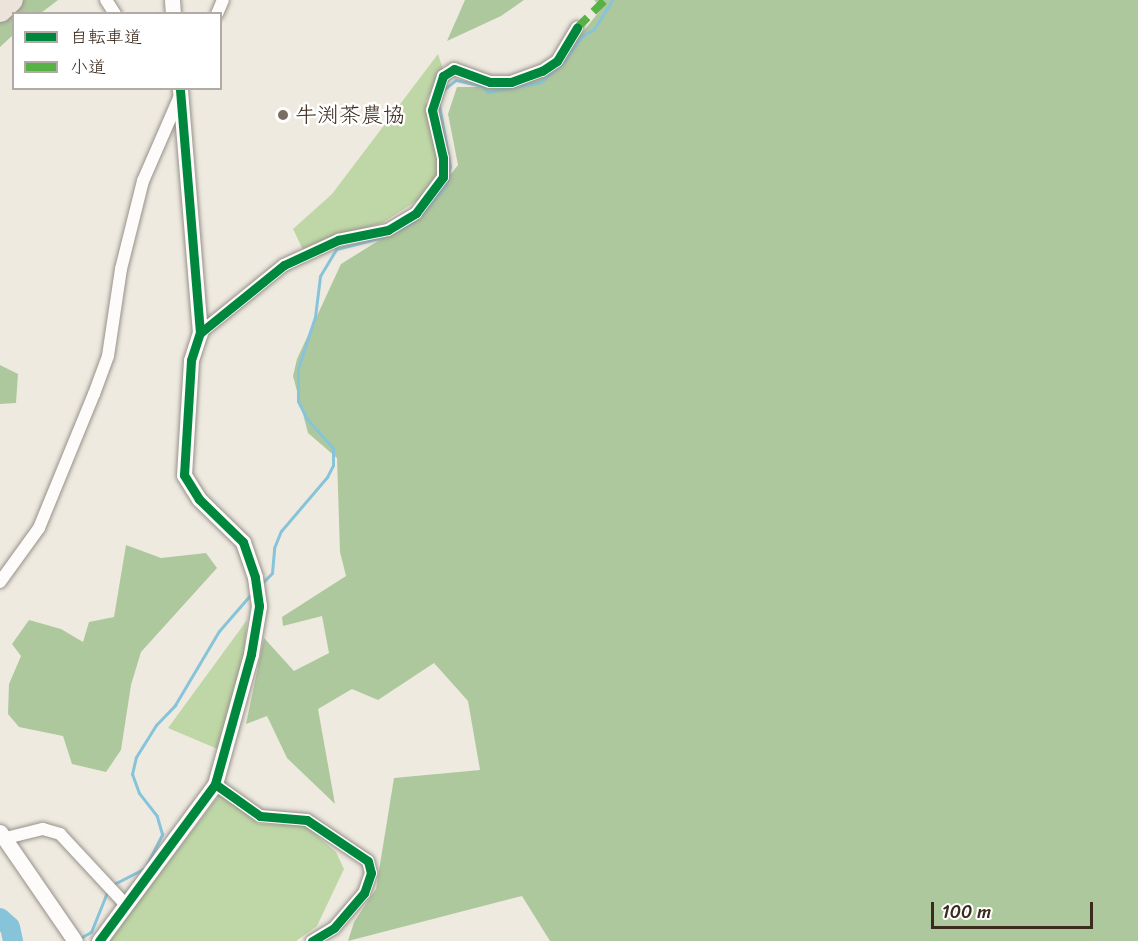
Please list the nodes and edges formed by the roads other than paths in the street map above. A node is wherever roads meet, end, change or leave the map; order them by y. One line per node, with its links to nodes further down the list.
1 (12, 0): 2 (highway)
2 (0, 11)
3 (578, 28): 5 (street)
4 (180, 90): 5 (street); 6 (street)
5 (200, 333): 7 (street)
6 (0, 582)
7 (215, 784): 9 (street); 12 (street)
8 (3, 835): 9 (street); 10 (street)
9 (127, 906): 11 (street)
10 (75, 941)
11 (99, 941)
12 (312, 941)

